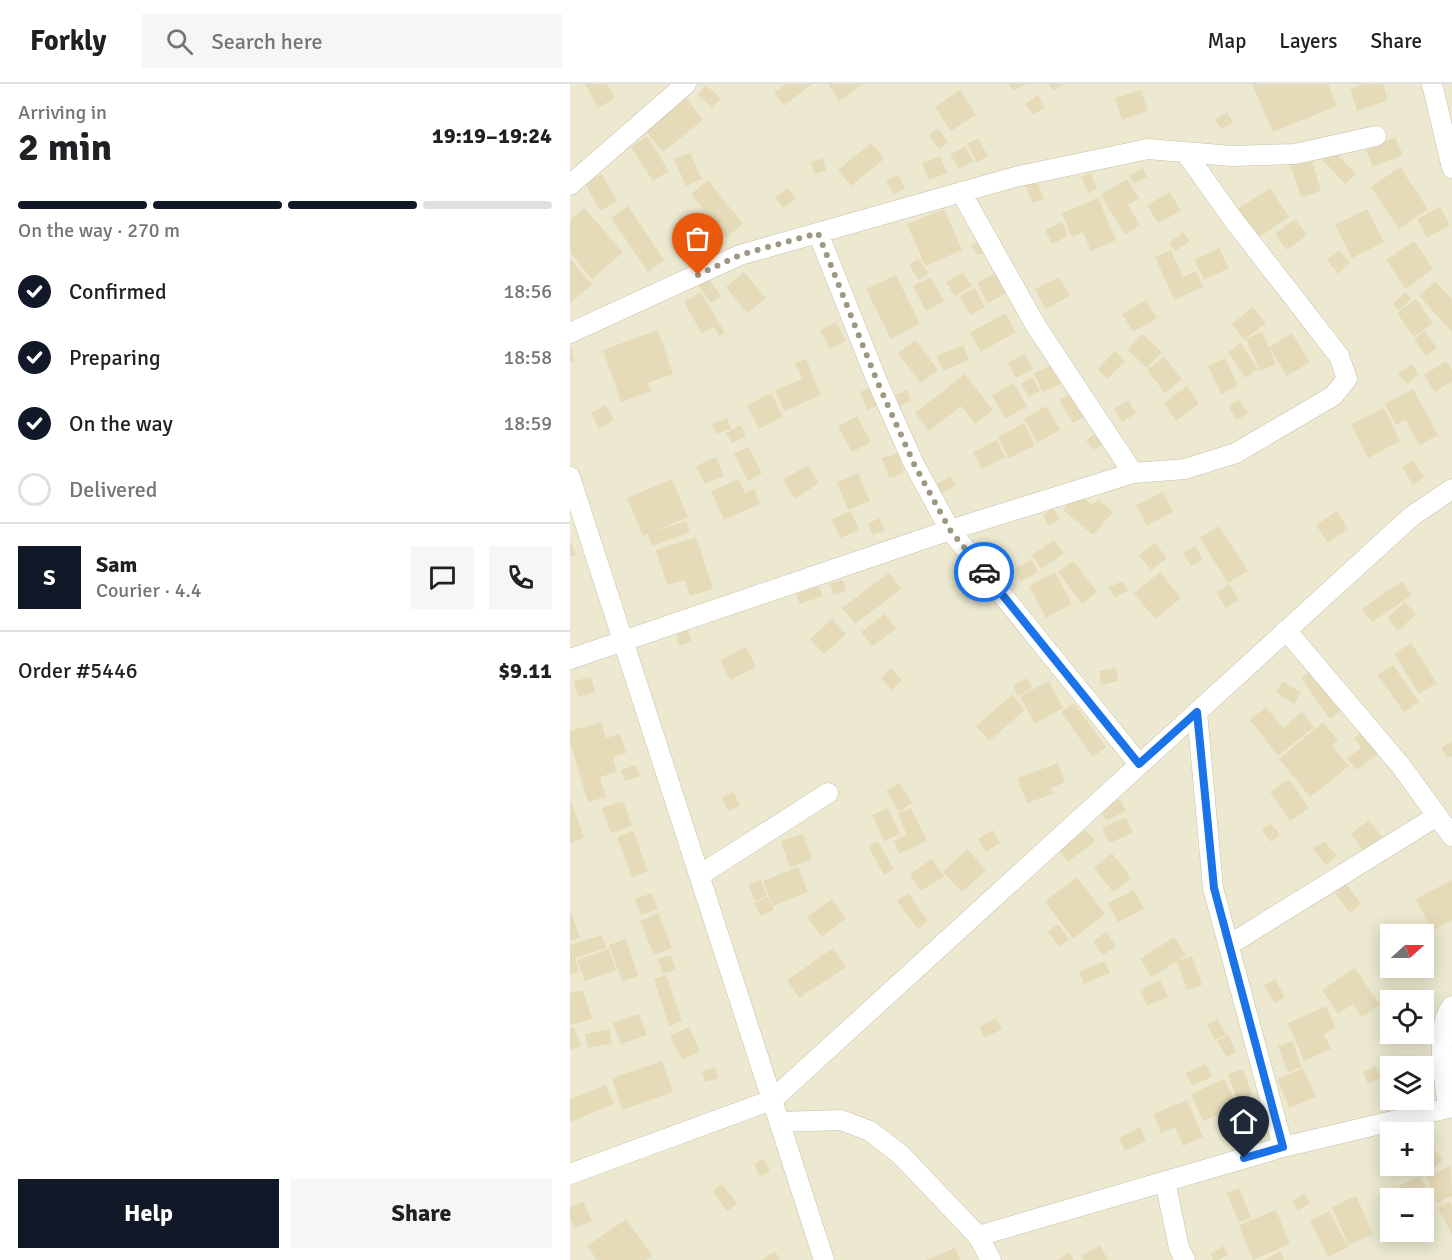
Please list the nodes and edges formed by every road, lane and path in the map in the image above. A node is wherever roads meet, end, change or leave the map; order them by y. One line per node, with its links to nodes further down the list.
1 (686, 84): 6 (street)
2 (1432, 84): 5 (street)
3 (1376, 136): 4 (street)
4 (1185, 152): 7 (street); 10 (street)
5 (1452, 168)
6 (570, 185)
7 (961, 192): 8 (street); 10 (street)
8 (818, 233): 9 (street); 13 (street)
9 (570, 333)
10 (1132, 473): 13 (street)
11 (570, 477): 15 (street)
12 (1452, 489): 14 (street)
13 (950, 530): 15 (street); 18 (street)
14 (1286, 630): 17 (street); 20 (street)
15 (623, 640): 16 (street); 22 (street)
16 (570, 658)
17 (1197, 712): 18 (street); 23 (street)
18 (1139, 764): 25 (street)
19 (828, 793): 22 (street)
20 (1437, 816): 21 (street); 23 (street)
21 (1452, 836)
22 (700, 875): 25 (street)
23 (1229, 945): 28 (street)
24 (1452, 1006): 26 (street)
25 (772, 1100): 27 (street); 29 (street)
26 (1450, 1108): 28 (street)
27 (780, 1122): 31 (street); 32 (street)
28 (1283, 1147): 30 (street)
29 (570, 1174)
30 (1165, 1181): 31 (street); 34 (street)
31 (978, 1236): 33 (street)
32 (824, 1260)
33 (992, 1260)
34 (1185, 1260)

